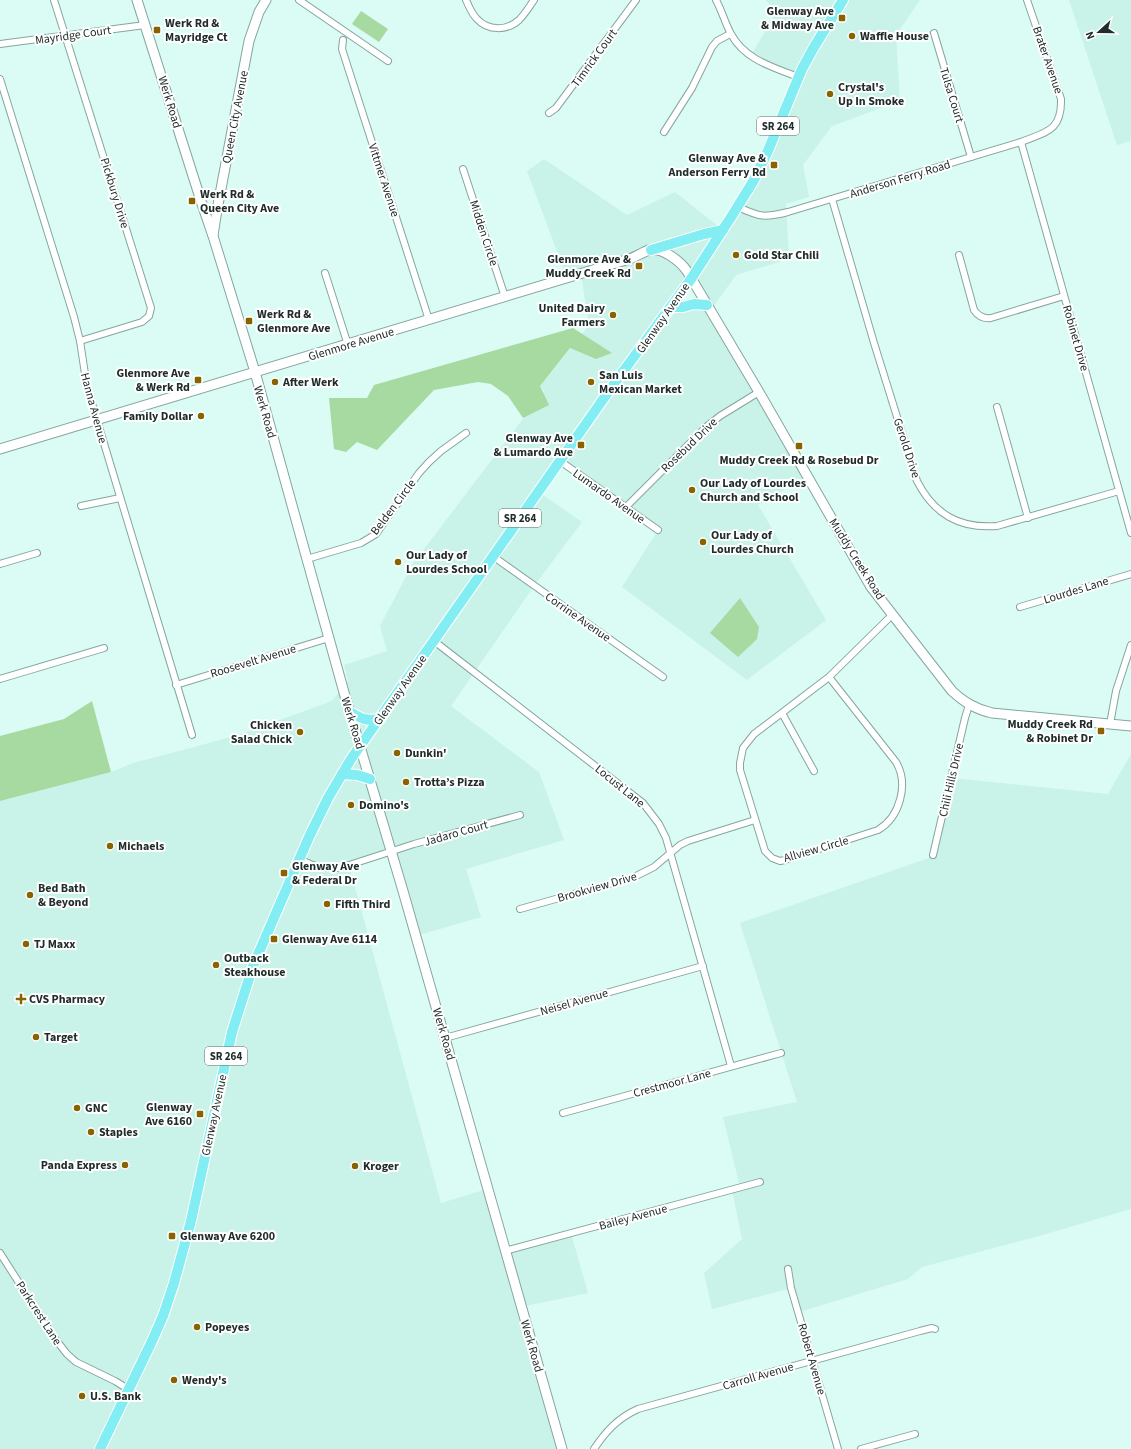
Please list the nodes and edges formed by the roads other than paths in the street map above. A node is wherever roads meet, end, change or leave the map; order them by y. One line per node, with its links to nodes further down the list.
1 (54, 0): 14 (street, Pickbury Drive)
2 (138, 0): 11 (street, Werk Road)
3 (266, 0): 29 (street, Queen City Avenue)
4 (299, 0): 17 (street)
5 (466, 0): 6 (street)
6 (534, 0)
7 (636, 0): 20 (street, Timrick Court)
8 (716, 0): 13 (street)
9 (843, 0): 18 (main road, Glenway Avenue / SR 264)
10 (1027, 0): 21 (street, Brater Avenue)
11 (145, 25): 14 (street, Mayridge Court); 29 (street, Werk Road)
12 (934, 33): 24 (street, Tulsa Court)
13 (730, 34): 18 (street); 22 (street)
14 (65, 36): 16 (street, Mayridge Court); 39 (street, Pickbury Drive)
15 (343, 40): 38 (street, Vittmer Avenue)
16 (0, 44)
17 (388, 61)
18 (798, 77): 27 (main road, Glenway Avenue / SR 264)
19 (0, 79): 39 (street, Hanna Avenue)
20 (549, 113)
21 (1058, 122): 23 (street, Anderson Ferry Road)
22 (664, 132)
23 (1021, 142): 24 (street, Anderson Ferry Road); 34 (street, Robinet Drive)
24 (971, 157): 26 (street, Anderson Ferry Road)
25 (463, 169): 35 (street, Midden Circle)
26 (832, 199): 27 (street, Anderson Ferry Road); 52 (street, Gerold Drive)
27 (738, 206): 28 (main road, Glenway Avenue / SR 264)
28 (723, 230): 30 (main road); 33 (main road, Glenway Avenue / SR 264)
29 (213, 236): 41 (street, Werk Road)
30 (651, 250): 33 (street); 35 (street, Glenmore Avenue)
31 (959, 255): 34 (street)
32 (325, 273): 40 (street)
33 (691, 279): 36 (street, Muddy Creek Road); 37 (main road, Glenway Avenue / SR 264)
34 (1064, 296): 48 (street, Robinet Drive)
35 (505, 297): 38 (street, Glenmore Avenue)
36 (707, 305): 37 (main road); 42 (street, Muddy Creek Road)
37 (671, 307): 47 (main road, Glenway Avenue / SR 264)
38 (429, 320): 40 (street, Glenmore Avenue)
39 (80, 341): 44 (street, Hanna Avenue)
40 (348, 345): 41 (street, Glenmore Avenue)
41 (255, 372): 44 (street, Glenmore Avenue); 57 (street, Werk Road)
42 (759, 392): 51 (street, Rosebud Drive); 61 (street, Muddy Creek Road)
43 (997, 407): 52 (street)
44 (97, 420): 46 (street, Glenmore Avenue); 49 (street, Hanna Avenue)
45 (466, 433): 57 (street, Belden Circle)
46 (0, 449)
47 (560, 462): 51 (street, Lumardo Avenue); 56 (main road, Glenway Avenue / SR 264)
48 (1119, 491): 52 (street, Gerold Drive); 54 (street, Robinet Drive)
49 (120, 498): 50 (street); 69 (street, Hanna Avenue)
50 (81, 506)
51 (626, 507): 53 (street, Lumardo Avenue)
52 (1028, 518)
53 (658, 530)
54 (1131, 533)
55 (37, 553): 58 (street)
56 (494, 557): 63 (main road, Glenway Avenue / SR 264); 66 (street, Corrine Avenue)
57 (307, 559): 62 (street, Werk Road)
58 (0, 564)
59 (1131, 574): 60 (street, Lourdes Lane)
60 (1020, 607)
61 (892, 615): 67 (street, Allview Circle); 70 (street, Muddy Creek Road)
62 (329, 638): 69 (street, Roosevelt Avenue); 71 (street, Werk Road)
63 (434, 641): 73 (main road, Glenway Avenue / SR 264); 84 (street, Locust Lane)
64 (1131, 645): 74 (street)
65 (104, 648): 68 (street)
66 (663, 676)
67 (830, 677): 72 (street, Allview Circle); 82 (street, Allview Circle)
68 (0, 679)
69 (176, 685): 76 (street, Hanna Avenue)
70 (969, 705): 74 (street, Muddy Creek Road); 85 (street, Chili Hills Drive)
71 (350, 712): 73 (main road); 77 (street, Werk Road)
72 (782, 713): 78 (street); 82 (street, Allview Circle)
73 (380, 719): 77 (main road, Glenway Avenue / SR 264)
74 (1110, 724): 75 (street, Muddy Creek Road)
75 (1131, 726)
76 (192, 735)
77 (360, 747): 79 (main road, Glenway Avenue / SR 264); 80 (street, Werk Road)
78 (814, 771)
79 (342, 774): 80 (main road); 86 (main road, Glenway Avenue / SR 264)
80 (370, 779): 83 (street, Werk Road)
81 (520, 814): 83 (street, Jadaro Court)
82 (755, 820): 84 (street, Brookview Drive)
83 (392, 852): 86 (street, Jadaro Court); 89 (street, Werk Road)
84 (670, 855): 87 (street, Brookview Drive); 88 (street, Locust Lane)
85 (933, 856)
86 (299, 859): 99 (main road, Glenway Avenue / SR 264)
87 (520, 909)
88 (703, 966): 89 (street, Neisel Avenue); 91 (street, Locust Lane)
89 (445, 1038): 94 (street, Werk Road)
90 (781, 1052): 91 (street, Crestmoor Lane)
91 (731, 1066): 92 (street, Crestmoor Lane)
92 (563, 1113)
93 (760, 1182): 94 (street, Bailey Avenue)
94 (505, 1251): 102 (street, Werk Road)
95 (0, 1253): 99 (street, Parkcrest Lane)
96 (788, 1269): 98 (street, Robert Avenue)
97 (936, 1329): 98 (street, Carroll Avenue)
98 (812, 1360): 103 (street, Carroll Avenue); 104 (street, Robert Avenue)
99 (128, 1389): 101 (main road, Glenway Avenue / SR 264)
100 (915, 1434): 105 (street)
101 (100, 1449)
102 (562, 1449)
103 (594, 1449)
104 (838, 1449)
105 (861, 1449)

